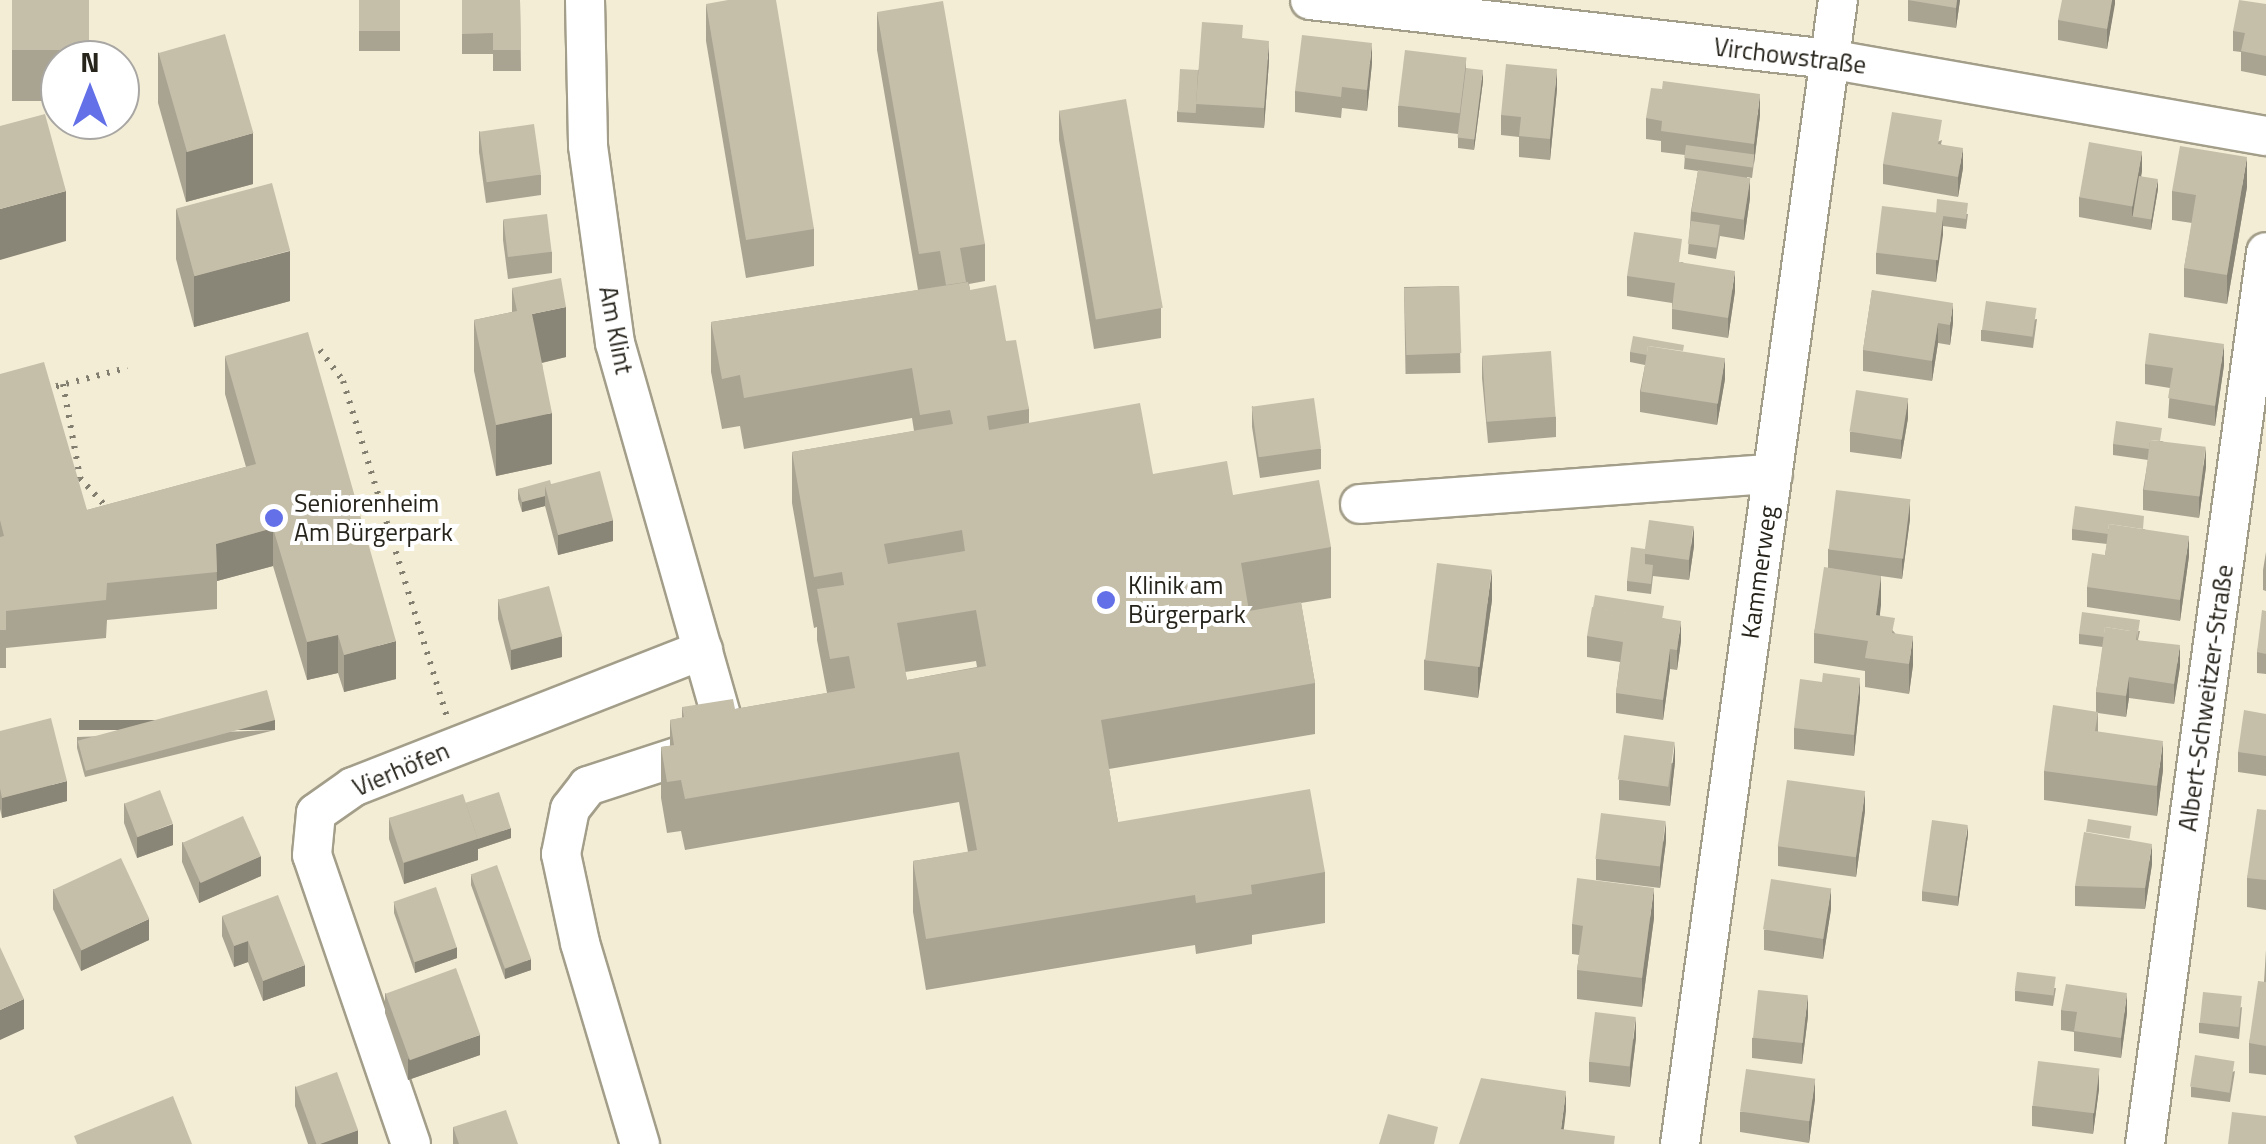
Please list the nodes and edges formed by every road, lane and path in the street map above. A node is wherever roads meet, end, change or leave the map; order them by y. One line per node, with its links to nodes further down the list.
1 (585, 0): 14 (street, Am Klint)
2 (1310, 0): 4 (street, Virchowstraße)
3 (1838, 0): 4 (street, Kammerweg)
4 (1829, 59): 5 (street, Virchowstraße); 11 (street, Kammerweg)
5 (2266, 136)
6 (2266, 252): 19 (street, Albert-Schweitzer-Straße)
7 (320, 350): 15 (path)
8 (127, 368): 9 (path)
9 (63, 384): 10 (path); 13 (path)
10 (32, 393)
11 (1772, 474): 12 (street); 18 (street, Kammerweg)
12 (1360, 504)
13 (126, 523)
14 (702, 650): 15 (street, Vierhöfen); 17 (street, Am Klint)
15 (456, 745): 16 (street, Vierhöfen)
16 (411, 1144)
17 (640, 1144)
18 (1680, 1144)
19 (2146, 1144)

